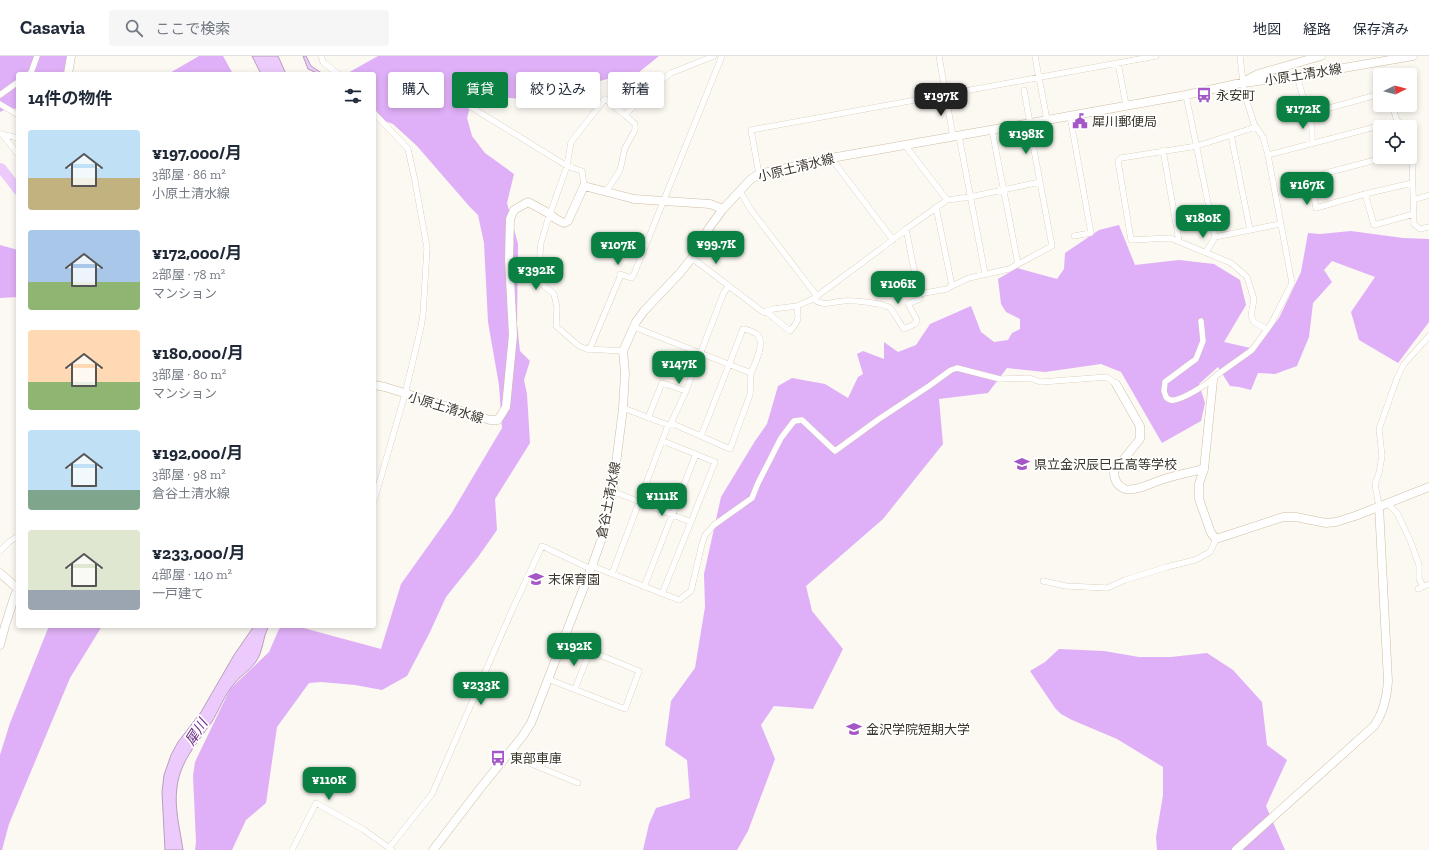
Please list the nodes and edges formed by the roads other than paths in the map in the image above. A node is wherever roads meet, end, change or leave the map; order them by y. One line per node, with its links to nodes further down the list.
1 (38, 56): 13 (street)
2 (72, 56): 14 (main road)
3 (321, 56): 15 (street)
4 (714, 56): 31 (street)
5 (722, 56): 64 (street)
6 (939, 56): 22 (street)
7 (1035, 56): 17 (street)
8 (1156, 56): 12 (street)
9 (1240, 56): 19 (street)
10 (1321, 56): 19 (main road)
11 (1413, 56): 16 (main road, 小原土清水線)
12 (1118, 63): 17 (street); 26 (street)
13 (31, 72)
14 (68, 72)
15 (336, 72)
16 (1297, 76): 19 (main road, 小原土清水線); 29 (street)
17 (1039, 78): 22 (street); 33 (street)
18 (16, 83): 21 (street)
19 (1242, 83): 23 (main road, 小原土清水線); 35 (street)
20 (1024, 90): 34 (street)
21 (0, 95)
22 (946, 95): 40 (street); 52 (street)
23 (1186, 95): 26 (main road, 小原土清水線); 44 (street)
24 (1373, 96): 29 (street)
25 (0, 104): 28 (street)
26 (1126, 105): 32 (main road, 小原土清水線)
27 (473, 108): 51 (street)
28 (16, 114)
29 (1308, 114): 42 (street)
30 (376, 115): 100 (street)
31 (625, 115): 51 (street); 58 (street)
32 (1070, 116): 33 (main road, 小原土清水線); 73 (street)
33 (1047, 120): 34 (main road, 小原土清水線)
34 (1030, 123): 36 (main road, 小原土清水線); 53 (street)
35 (1256, 127): 39 (street); 47 (street)
36 (992, 130): 40 (main road, 小原土清水線); 56 (street)
37 (1373, 130): 42 (street)
38 (1, 134): 41 (street); 46 (street)
39 (1231, 134): 44 (street); 72 (street)
40 (956, 136): 43 (main road, 小原土清水線); 61 (street)
41 (16, 138)
42 (1312, 144): 47 (street)
43 (905, 145): 48 (main road, 小原土清水線); 62 (street)
44 (1197, 146): 45 (street); 74 (street)
45 (1163, 150): 76 (street); 76 (street)
46 (16, 152)
47 (1268, 155): 69 (street)
48 (831, 158): 52 (main road, 小原土清水線); 75 (street)
49 (1373, 161): 59 (street)
50 (1412, 164): 54 (street)
51 (567, 166): 55 (street); 68 (street)
52 (759, 174): 57 (main road, 小原土清水線)
53 (1040, 182): 56 (street); 79 (street)
54 (1412, 183): 59 (street); 63 (street)
55 (584, 186): 58 (main road); 68 (main road, 小原土清水線)
56 (1004, 190): 61 (street); 79 (street)
57 (740, 191): 66 (main road, 小原土清水線); 84 (street)
58 (606, 192): 64 (main road)
59 (1365, 194): 67 (street)
60 (1429, 195): 63 (street)
61 (970, 197): 62 (street); 80 (street)
62 (947, 200): 65 (street)
63 (1413, 200): 67 (street)
64 (664, 201): 66 (main road); 91 (street)
65 (936, 207): 71 (street); 82 (street)
66 (723, 209): 78 (main road, 倉谷土清水線)
67 (1414, 214): 70 (street)
68 (552, 215): 91 (street); 100 (main road, 小原土清水線)
69 (1280, 224): 72 (street); 89 (street)
70 (1429, 227)
71 (906, 229): 75 (street); 83 (street)
72 (1250, 230): 74 (street)
73 (1074, 236)
74 (1215, 236): 77 (street)
75 (893, 240): 84 (street)
76 (1179, 241): 77 (street)
77 (1206, 252): 89 (street)
78 (692, 258): 81 (street); 88 (main road, 倉谷土清水線)
79 (1018, 264): 80 (street)
80 (985, 274): 82 (street)
81 (729, 286): 86 (street); 93 (street)
82 (952, 286): 83 (street)
83 (919, 294): 84 (street)
84 (815, 298): 85 (street)
85 (797, 306): 86 (street); 86 (street)
86 (763, 312)
87 (1201, 322): 96 (street)
88 (634, 327): 92 (main road, 倉谷土清水線); 93 (street)
89 (1266, 329): 96 (street)
90 (1429, 336): 112 (street)
91 (588, 349): 92 (street)
92 (623, 351): 101 (main road, 倉谷土清水線)
93 (701, 353): 94 (street); 99 (street)
94 (729, 364): 95 (street); 95 (street); 104 (street)
95 (752, 373): 104 (street)
96 (1213, 380): 107 (main road)
97 (1116, 384): 107 (main road); 126 (street)
98 (376, 386): 100 (main road, 小原土清水線)
99 (686, 391): 102 (street); 103 (street)
100 (404, 394): 110 (street)
101 (623, 408): 102 (street); 109 (main road, 倉谷土清水線)
102 (648, 418): 103 (street)
103 (670, 424): 104 (street); 105 (street)
104 (701, 436)
105 (663, 442): 106 (street); 111 (street)
106 (696, 454): 113 (street); 114 (street)
107 (1204, 469): 116 (main road)
108 (1429, 487): 112 (main road)
109 (612, 491): 111 (street); 118 (main road, 倉谷土清水線)
110 (376, 494)
111 (640, 502): 113 (street); 120 (street)
112 (1383, 505): 116 (main road); 122 (street); 137 (main road)
113 (672, 515): 114 (street); 123 (street)
114 (691, 522): 126 (street)
115 (16, 537): 117 (street)
116 (1216, 539): 121 (street)
117 (0, 551)
118 (592, 568): 120 (street); 127 (main road, 倉谷土清水線); 134 (street)
119 (0, 573): 124 (main road)
120 (612, 574): 123 (street)
121 (1042, 581)
122 (1429, 584)
123 (644, 587): 126 (street)
124 (16, 588)
125 (16, 593): 128 (main road)
126 (662, 594)
127 (563, 640): 129 (street); 130 (main road, 倉谷土清水線)
128 (0, 645)
129 (590, 651): 131 (street); 131 (street)
130 (548, 679): 131 (street); 132 (main road, 倉谷土清水線)
131 (575, 690)
132 (508, 754): 133 (street); 136 (main road, 倉谷土清水線)
133 (578, 783)
134 (390, 849): 135 (street)
135 (292, 850)
136 (433, 850)
137 (1236, 850)

